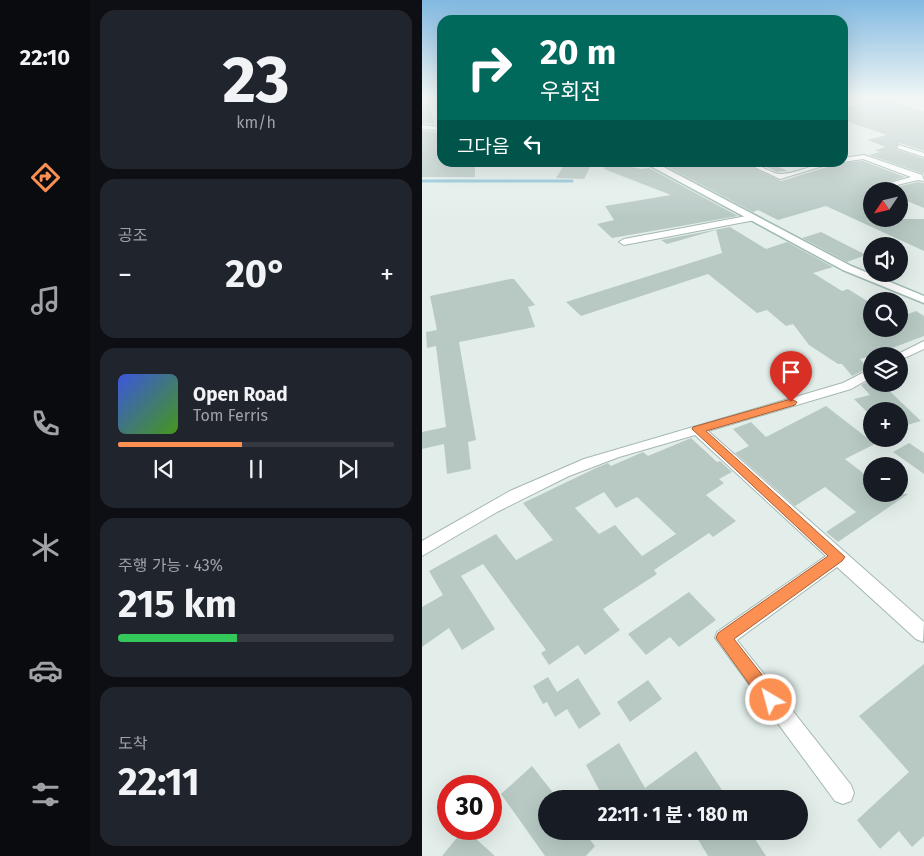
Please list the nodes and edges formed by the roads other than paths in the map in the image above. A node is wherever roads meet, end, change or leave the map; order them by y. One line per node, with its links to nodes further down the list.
1 (899, 146): 2 (street)
2 (924, 156)
3 (848, 159): 8 (street)
4 (915, 165): 8 (street)
5 (656, 167): 11 (street)
6 (758, 167): 7 (street)
7 (815, 167)
8 (898, 170): 9 (street)
9 (921, 178): 10 (street)
10 (906, 182)
11 (752, 218): 12 (street); 13 (street)
12 (624, 242)
13 (924, 300)
14 (924, 344): 15 (street)
15 (908, 352)
16 (863, 377): 17 (street)
17 (697, 429): 18 (street); 19 (street)
18 (422, 549)
19 (838, 557): 20 (street); 21 (street)
20 (923, 633)
21 (842, 793)

